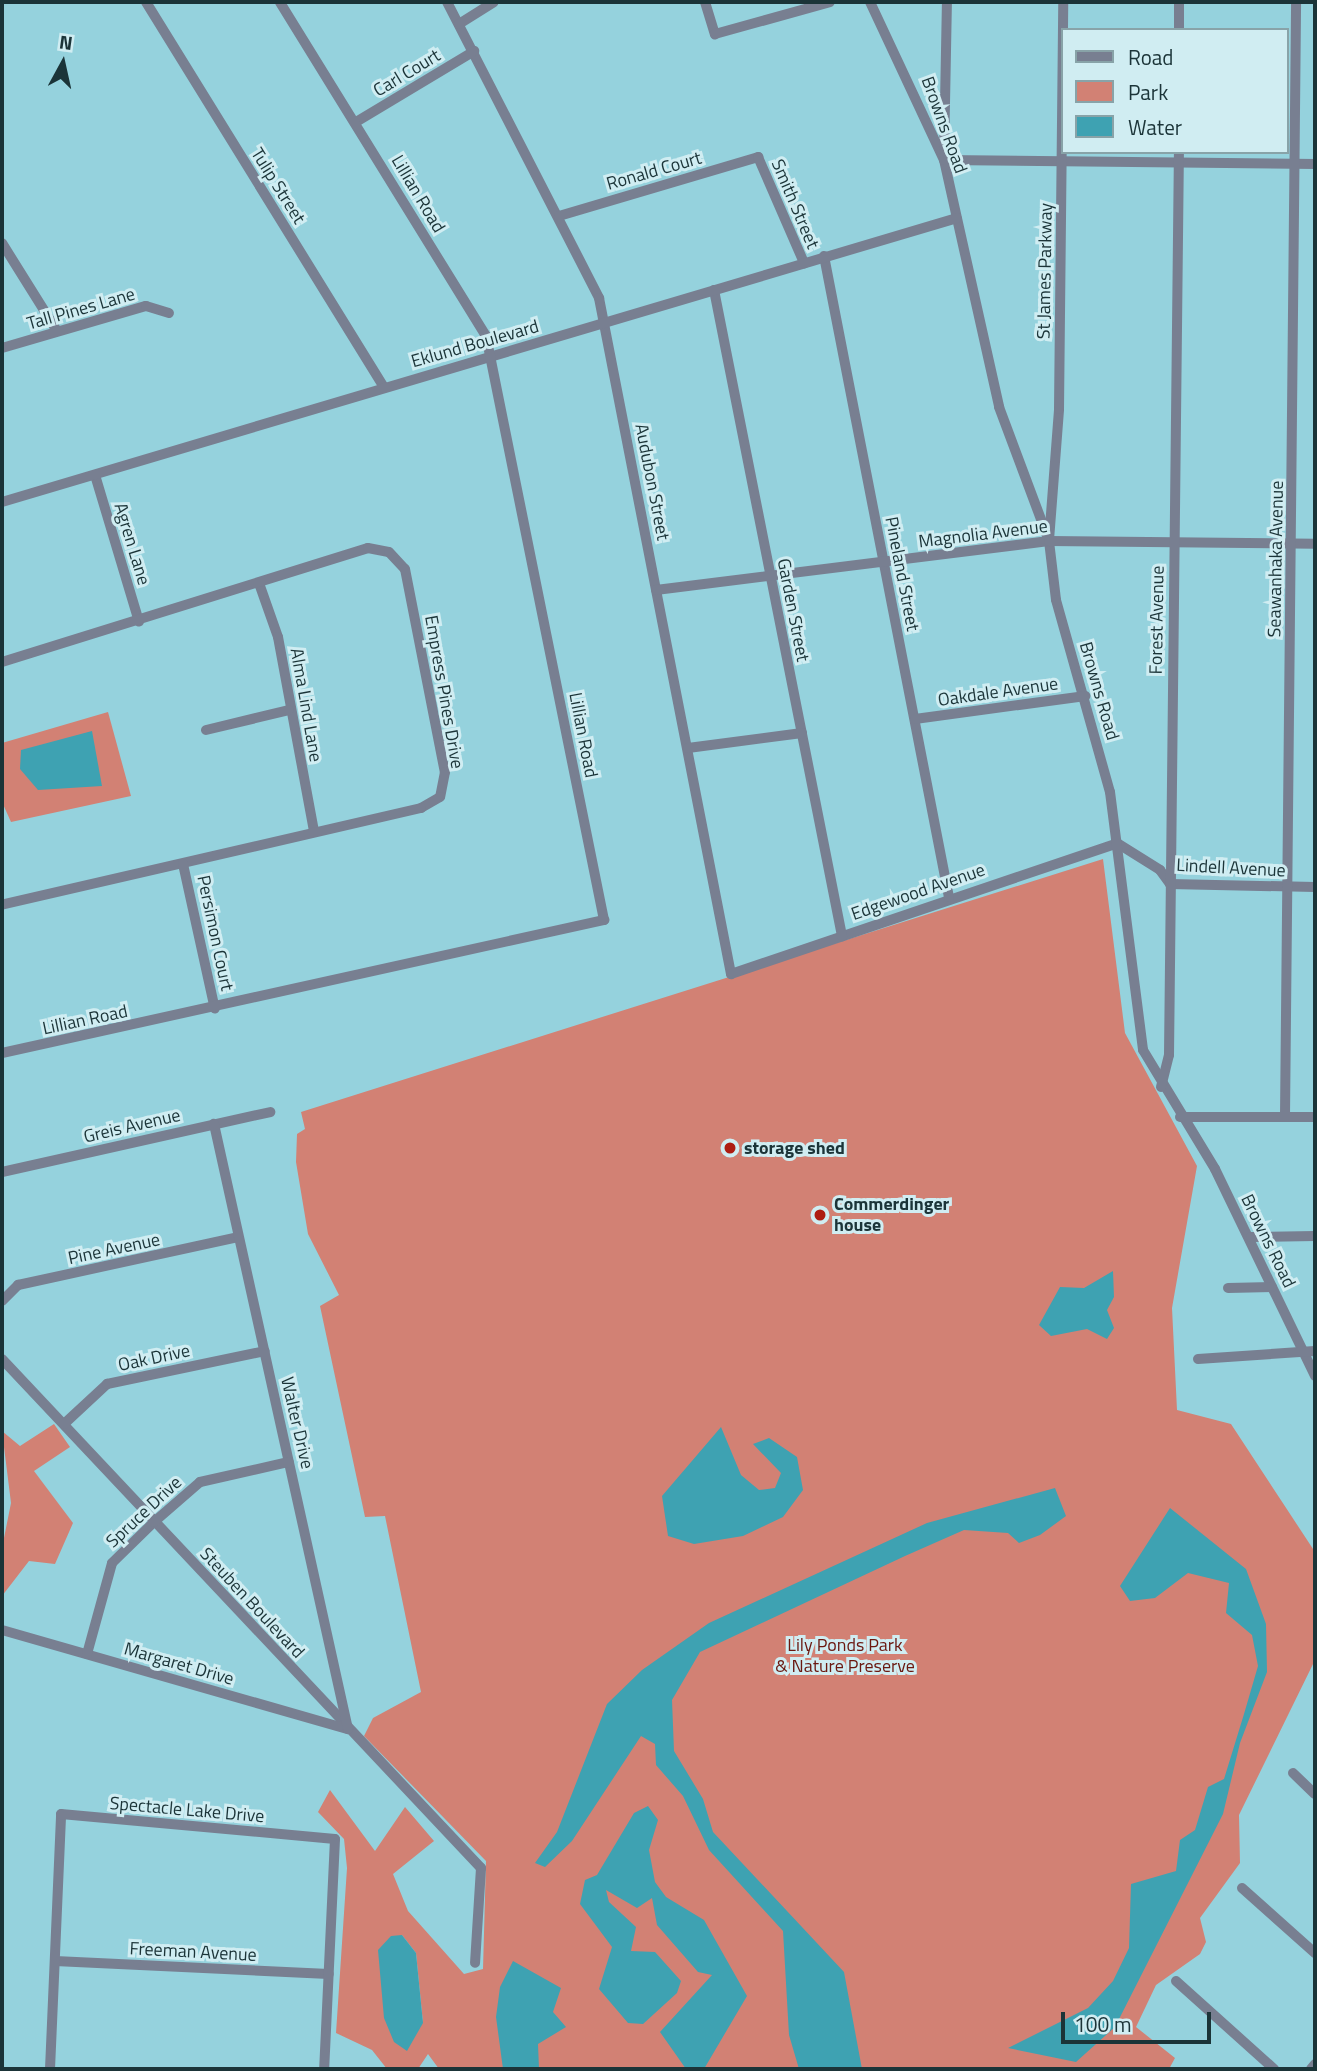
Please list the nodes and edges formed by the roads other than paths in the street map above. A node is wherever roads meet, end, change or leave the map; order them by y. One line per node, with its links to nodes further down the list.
1 (146, 2): 35 (street, Tulip Street)
2 (280, 2): 17 (street, Lillian Road)
3 (447, 2): 12 (street, Audubon Street)
4 (494, 2): 12 (street)
5 (705, 2): 6 (street)
6 (830, 2)
7 (870, 2): 20 (street, Browns Road)
8 (947, 2): 20 (street)
9 (1063, 2): 13 (street, St James Parkway)
10 (1180, 2): 14 (street)
11 (1297, 2): 22 (street, Seawanhaka Avenue)
12 (459, 23): 15 (street, Audubon Street)
13 (1063, 28)
14 (1179, 28)
15 (474, 51): 17 (street, Carl Court); 24 (street, Audubon Street)
16 (1062, 82): 21 (street, St James Parkway)
17 (356, 122): 34 (street, Lillian Road)
18 (758, 157): 24 (street, Ronald Court); 28 (street, Smith Street)
19 (1179, 158): 21 (street); 22 (street); 39 (street, Forest Avenue)
20 (944, 160): 21 (street); 25 (street, Browns Road)
21 (1061, 161): 38 (street, St James Parkway)
22 (1294, 164): 23 (street); 40 (street, Seawanhaka Avenue)
23 (1315, 164)
24 (559, 216): 31 (street, Audubon Street)
25 (957, 218): 27 (street, Eklund Boulevard); 38 (street, Browns Road)
26 (2, 243): 32 (street)
27 (824, 256): 28 (street, Eklund Boulevard); 42 (street, Pineland Street)
28 (804, 263): 29 (street, Eklund Boulevard)
29 (714, 290): 31 (street, Eklund Boulevard); 43 (street, Garden Street)
30 (169, 313): 32 (street, Tall Pines Lane)
31 (606, 322): 34 (street, Eklund Boulevard); 45 (street, Audubon Street)
32 (58, 331): 33 (street, Tall Pines Lane)
33 (2, 348)
34 (493, 355): 35 (street, Eklund Boulevard); 64 (street, Lillian Road)
35 (384, 387): 36 (street, Eklund Boulevard)
36 (95, 475): 37 (street, Eklund Boulevard); 46 (street, Agren Lane)
37 (2, 502)
38 (1049, 541): 39 (street, Magnolia Avenue); 42 (street, Magnolia Avenue); 48 (street, Browns Road)
39 (1174, 542): 40 (street, Magnolia Avenue); 57 (street, Forest Avenue)
40 (1292, 543): 41 (street, Magnolia Avenue); 58 (street, Seawanhaka Avenue)
41 (1315, 544)
42 (884, 562): 43 (street, Magnolia Avenue); 50 (street, Pineland Street)
43 (771, 577): 45 (street, Magnolia Avenue); 52 (street, Garden Street)
44 (260, 586): 46 (street, Empress Pines Drive); 49 (street, Alma Lind Lane); 54 (street, Empress Pines Drive)
45 (656, 590): 53 (street, Audubon Street)
46 (139, 622): 47 (street, Empress Pines Drive)
47 (2, 662)
48 (1085, 696): 50 (street, Oakdale Avenue); 55 (street, Browns Road)
49 (289, 710): 51 (street); 54 (street, Alma Lind Lane)
50 (915, 719): 60 (street, Pineland Street)
51 (206, 730)
52 (802, 733): 53 (street); 62 (street, Garden Street)
53 (688, 748): 63 (street, Audubon Street)
54 (314, 832): 56 (street, Empress Pines Drive)
55 (1117, 843): 57 (street, Lindell Avenue); 60 (street, Edgewood Avenue); 66 (street, Browns Road)
56 (183, 864): 61 (street, Empress Pines Drive); 64 (street, Persimon Court)
57 (1170, 884): 58 (street, Lindell Avenue); 66 (street, Forest Avenue)
58 (1288, 887): 59 (street, Lindell Avenue); 68 (street, Seawanhaka Avenue)
59 (1315, 887)
60 (949, 897): 62 (street, Edgewood Avenue)
61 (2, 905)
62 (842, 936): 63 (street, Edgewood Avenue)
63 (731, 974)
64 (215, 1009): 65 (street, Lillian Road)
65 (2, 1053)
66 (1161, 1087): 69 (street, Browns Road)
67 (270, 1112): 71 (street, Greis Avenue)
68 (1285, 1116): 69 (street); 70 (street)
69 (1180, 1117): 75 (street, Browns Road)
70 (1315, 1117)
71 (214, 1124): 72 (street, Greis Avenue); 74 (street, Walter Drive)
72 (2, 1172)
73 (1315, 1236): 75 (street)
74 (238, 1237): 78 (street, Pine Avenue); 79 (street, Walter Drive)
75 (1251, 1237): 76 (street, Browns Road)
76 (1272, 1287): 77 (street); 80 (street, Browns Road)
77 (1228, 1288)
78 (2, 1301)
79 (265, 1351): 84 (street, Oak Drive); 85 (street, Walter Drive)
80 (1310, 1352): 82 (street); 83 (street, Browns Road)
81 (2, 1359): 84 (street, Steuben Boulevard)
82 (1198, 1359)
83 (1315, 1376)
84 (64, 1424): 86 (street, Steuben Boulevard)
85 (289, 1462): 86 (street, Spruce Drive); 89 (street, Walter Drive)
86 (154, 1522): 88 (street, Spruce Drive); 89 (street, Steuben Boulevard)
87 (2, 1630): 88 (street, Margaret Drive)
88 (87, 1654): 89 (street, Margaret Drive)
89 (348, 1729): 95 (street, Steuben Boulevard)
90 (1293, 1773): 91 (street)
91 (1315, 1794)
92 (1242, 1888): 93 (street)
93 (1315, 1953)
94 (55, 1961): 96 (street, Freeman Avenue); 96 (street, Spectacle Lake Drive); 99 (street, Spectacle Lake Drive)
95 (475, 1962)
96 (329, 1974): 100 (street, Spectacle Lake Drive)
97 (1176, 1981): 101 (street)
98 (1315, 2064): 102 (street)
99 (50, 2069)
100 (324, 2069)
101 (1274, 2069)
102 (1311, 2069)

